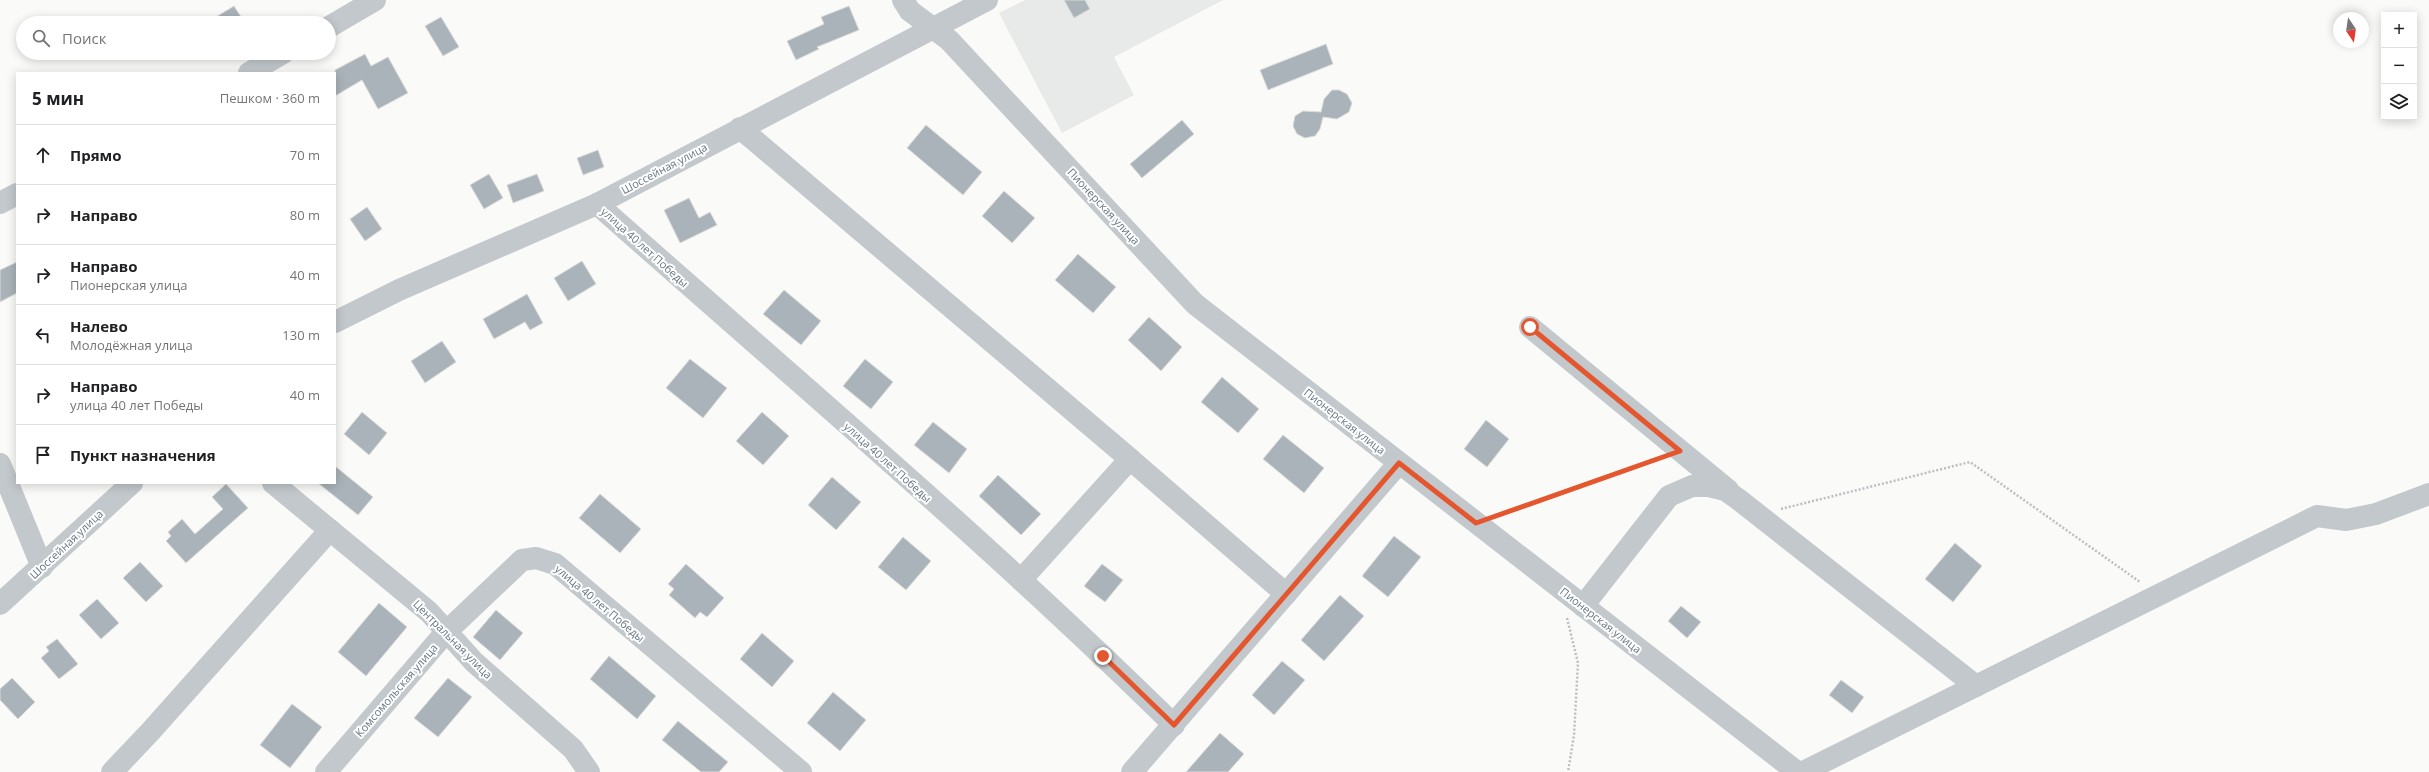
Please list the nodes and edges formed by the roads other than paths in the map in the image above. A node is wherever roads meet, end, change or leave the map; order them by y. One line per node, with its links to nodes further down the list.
1 (375, 0): 4 (street)
2 (903, 0): 5 (street, Пионерская улица)
3 (987, 0): 5 (street, Шоссейная улица)
4 (336, 23)
5 (931, 28): 8 (street, Шоссейная улица); 15 (street, Пионерская улица)
6 (271, 60): 7 (street)
7 (250, 72)
8 (740, 128): 11 (street, Шоссейная улица); 14 (street)
9 (16, 195): 10 (street)
10 (0, 203)
11 (597, 204): 12 (street, Шоссейная улица); 24 (street, улица 40 лет Победы)
12 (336, 322)
13 (1530, 327): 20 (street)
14 (1130, 459): 24 (street); 25 (street)
15 (1399, 463): 25 (street); 27 (street, Пионерская улица)
16 (0, 464): 23 (street)
17 (131, 484): 23 (street, Шоссейная улица)
18 (274, 484): 21 (street, Центральная улица)
19 (2429, 494): 29 (street)
20 (1738, 499): 27 (street); 29 (street)
21 (330, 530): 28 (street, Центральная улица); 32 (street)
22 (522, 560): 28 (street, Комсомольская улица); 34 (street, улица 40 лет Победы)
23 (42, 567): 26 (street, Шоссейная улица)
24 (1021, 580): 30 (street, улица 40 лет Победы)
25 (1286, 594): 30 (street)
26 (0, 604)
27 (1583, 606): 36 (street, Пионерская улица)
28 (446, 632): 31 (street, Центральная улица); 33 (street, Комсомольская улица)
29 (1976, 686): 37 (street)
30 (1174, 725): 35 (street)
31 (586, 771)
32 (112, 772)
33 (326, 772)
34 (801, 772)
35 (1132, 772)
36 (1797, 772)
37 (1803, 772)

